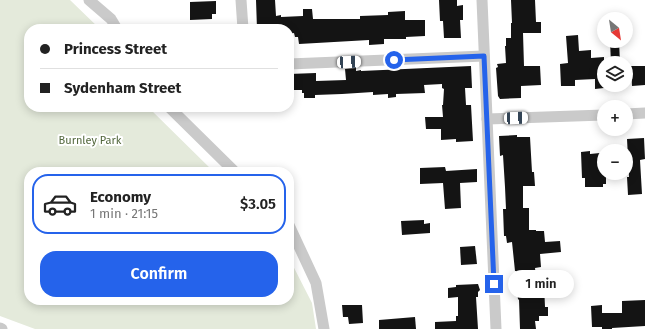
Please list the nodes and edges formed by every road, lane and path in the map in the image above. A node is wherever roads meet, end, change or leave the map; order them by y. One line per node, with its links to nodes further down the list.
1 (89, 0): 4 (street)
2 (242, 0): 5 (street)
3 (482, 0): 6 (street)
4 (114, 24)
5 (243, 24)
6 (484, 56): 7 (street); 12 (street)
7 (294, 64)
8 (174, 112): 13 (street)
9 (645, 113): 10 (street)
10 (633, 114)
11 (597, 115): 12 (street)
12 (487, 119): 16 (street)
13 (230, 167)
14 (294, 236): 15 (street)
15 (324, 329)
16 (496, 329)

